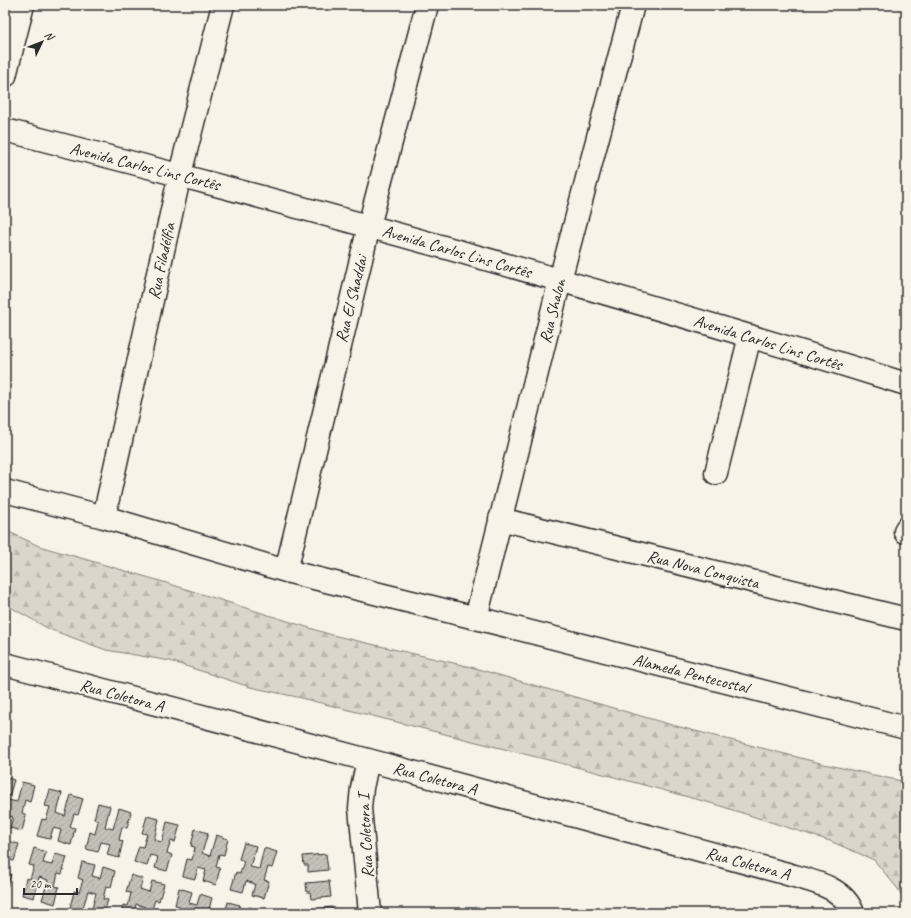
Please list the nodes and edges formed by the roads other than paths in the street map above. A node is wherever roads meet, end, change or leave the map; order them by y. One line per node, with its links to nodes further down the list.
1 (23, 5): 5 (street)
2 (223, 5): 7 (street, Rua Filadélfia)
3 (427, 5): 8 (street, Rua El Shaddai)
4 (633, 5): 9 (street, Rua Shalon)
5 (5, 76)
6 (5, 130): 7 (street, Avenida Carlos Lins Cortês)
7 (180, 174): 8 (street, Avenida Carlos Lins Cortês); 14 (street, Rua Filadélfia)
8 (369, 226): 9 (street, Avenida Carlos Lins Cortês); 16 (street, Rua El Shaddai)
9 (560, 280): 10 (street, Avenida Carlos Lins Cortês); 15 (street, Rua Shalon)
10 (750, 336): 11 (street, Avenida Carlos Lins Cortês); 12 (street)
11 (906, 384)
12 (716, 473)
13 (5, 491): 14 (street, Alameda Pentecostal)
14 (104, 517): 16 (street, Alameda Pentecostal)
15 (500, 519): 17 (street, Rua Shalon); 18 (street, Rua Nova Conquista)
16 (286, 571): 17 (street, Alameda Pentecostal)
17 (476, 618): 20 (street, Alameda Pentecostal)
18 (906, 619)
19 (5, 664): 21 (street, Rua Coletora A)
20 (906, 728)
21 (368, 760): 22 (street, Rua Coletora I); 23 (street, Rua Coletora A)
22 (370, 913)
23 (853, 913)

